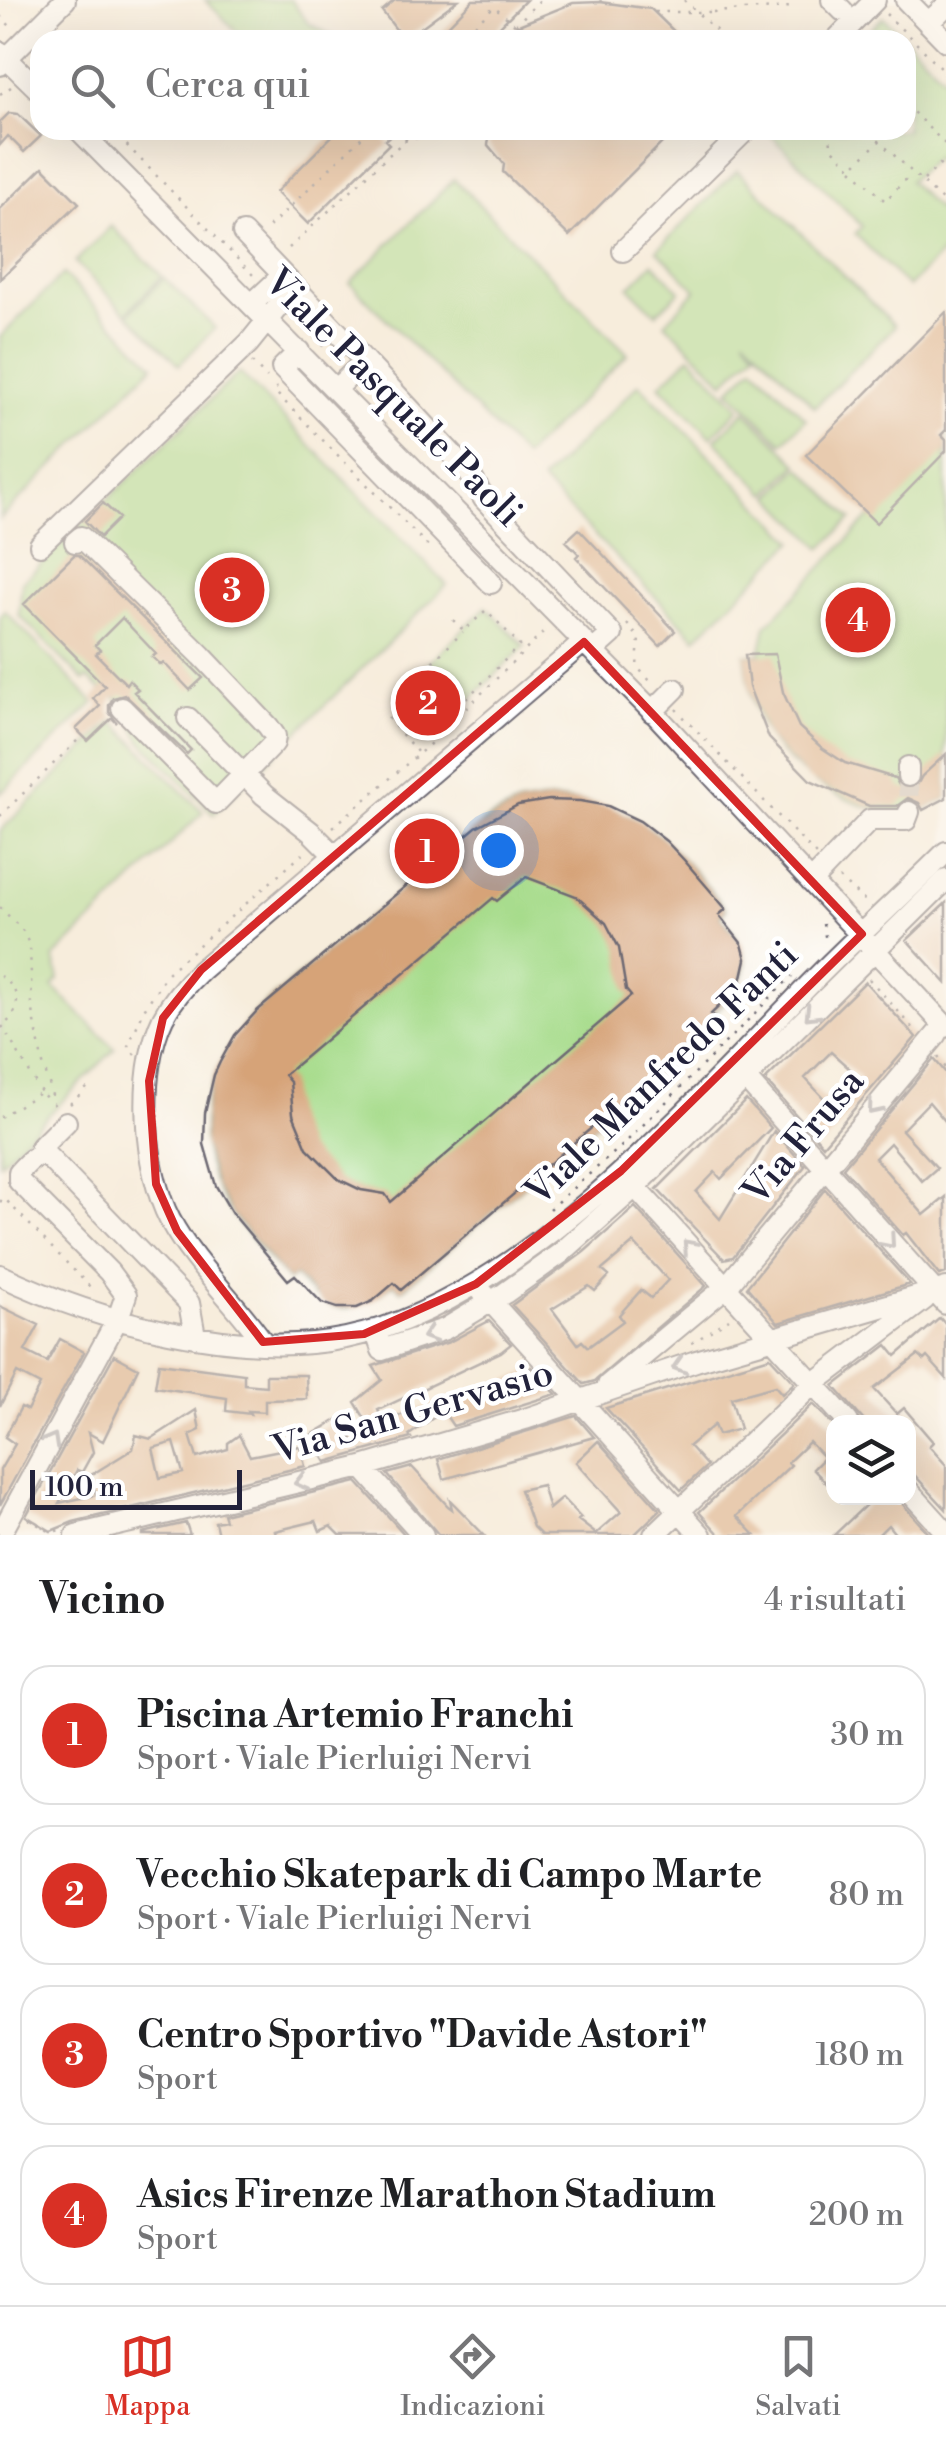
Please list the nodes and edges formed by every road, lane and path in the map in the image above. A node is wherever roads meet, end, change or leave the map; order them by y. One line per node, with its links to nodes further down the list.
1 (65, 0): 16 (street)
2 (489, 0): 6 (path)
3 (540, 0): 14 (path)
4 (684, 0): 18 (path)
5 (913, 2): 12 (street)
6 (494, 6): 14 (path, bridge); 15 (path)
7 (946, 6): 12 (street)
8 (881, 7): 19 (street); 20 (path)
9 (792, 8): 10 (path, bridge)
10 (655, 12)
11 (0, 16): 13 (path)
12 (928, 23): 22 (street)
13 (0, 25)
14 (516, 28): 17 (path)
15 (470, 29)
16 (33, 30)
17 (514, 30)
18 (716, 30)
19 (850, 30)
20 (904, 30)
21 (30, 33): 24 (street)
22 (946, 40)
23 (916, 42): 25 (path)
24 (2, 59): 26 (street)
25 (946, 72)
26 (30, 83)
27 (13, 86): 28 (path)
28 (0, 94)
29 (916, 115): 36 (path)
30 (88, 140): 47 (street, Viale Pasquale Paoli)
31 (359, 140): 42 (path)
32 (408, 140): 35 (path)
33 (736, 140): 45 (street)
34 (831, 140): 38 (path)
35 (404, 141): 44 (path)
36 (946, 145)
37 (946, 158): 40 (path)
38 (852, 168): 39 (path); 39 (path)
39 (912, 174): 40 (path)
40 (923, 181): 41 (path)
41 (946, 204)
42 (269, 227)
43 (242, 233): 46 (street)
44 (288, 248)
45 (623, 251)
46 (289, 281): 47 (street); 48 (street); 51 (street)
47 (252, 304): 48 (street, Viale Pasquale Paoli)
48 (268, 320): 50 (street, Viale Pasquale Paoli); 56 (street)
49 (258, 352): 57 (path)
50 (299, 352): 52 (street, Viale Pasquale Paoli); 58 (street)
51 (364, 361): 52 (street); 53 (street)
52 (336, 389): 54 (street, Viale Pasquale Paoli)
53 (476, 485): 54 (street); 54 (street); 54 (street); 59 (street)
54 (452, 508): 60 (street, Viale Pasquale Paoli)
55 (75, 542): 74 (street)
56 (40, 545)
57 (434, 548)
58 (491, 583)
59 (566, 585): 60 (street); 64 (street)
60 (547, 604): 64 (street, Viale Pasquale Paoli)
61 (453, 620): 62 (path)
62 (464, 631): 63 (path); 66 (path)
63 (520, 645): 65 (path); 68 (path)
64 (589, 647): 67 (street, Viale Pasquale Paoli); 78 (street)
65 (526, 650)
66 (425, 670)
67 (662, 704): 79 (path); 81 (street, Viale Pasquale Paoli)
68 (460, 705)
69 (122, 708): 74 (street)
70 (188, 718): 74 (street)
71 (388, 718): 73 (path)
72 (78, 740): 76 (path)
73 (419, 754)
74 (245, 776): 78 (street)
75 (909, 812): 79 (street)
76 (0, 816)
77 (946, 852): 85 (street, Viale Manfredo Fanti)
78 (334, 856): 114 (street)
79 (827, 866): 81 (street); 82 (path)
80 (946, 880): 85 (street)
81 (811, 882): 85 (street, Viale Pasquale Paoli)
82 (868, 903)
83 (0, 908): 95 (path)
84 (823, 924): 86 (path)
85 (869, 941): 91 (street, Viale Pasquale Paoli); 93 (street, Viale Manfredo Fanti)
86 (824, 947)
87 (796, 972): 102 (path)
88 (0, 976): 90 (path)
89 (868, 977): 91 (path)
90 (1, 1027): 94 (path)
91 (940, 1036): 92 (path); 92 (path); 99 (street, Via Frusa, one-way to 99)
92 (946, 1069)
93 (739, 1071): 99 (street); 100 (street, Viale Manfredo Fanti)
94 (41, 1092): 95 (path); 96 (path)
95 (50, 1101): 97 (path)
96 (0, 1116)
97 (64, 1118): 98 (street)
98 (39, 1155): 109 (street); 112 (street)
99 (824, 1166): 105 (street, Via Frusa); 107 (street, one-way to 107)
100 (628, 1179): 104 (street, Viale Manfredo Fanti); 105 (street, one-way to 100); 108 (street)
101 (1, 1198): 106 (path)
102 (543, 1214)
103 (0, 1274): 109 (street, Viale Manfredo Fanti)
104 (476, 1284): 108 (street); 111 (street, Viale Manfredo Fanti)
105 (726, 1287): 113 (street); 117 (street, Via San Gervasio)
106 (93, 1290)
107 (942, 1295): 113 (street, Via San Gervasio); 116 (street)
108 (491, 1303): 111 (street, one-way to 111); 117 (street)
109 (118, 1318): 112 (street, Viale Manfredo Fanti); 122 (street, one-way to 109)
110 (728, 1319): 115 (path)
111 (375, 1330): 114 (street, Viale Manfredo Fanti)
112 (196, 1336): 114 (street, Viale Manfredo Fanti)
113 (772, 1339): 116 (street); 117 (street, Via San Gervasio, one-way to 117)
114 (263, 1342)
115 (692, 1352)
116 (814, 1384): 118 (street); 121 (street)
117 (588, 1398): 119 (street, Via San Gervasio); 121 (street)
118 (842, 1415)
119 (362, 1467): 124 (street, Via San Gervasio, one-way to 124); 125 (street)
120 (916, 1499): 123 (street)
121 (680, 1511): 126 (street); 127 (street)
122 (6, 1528)
123 (946, 1532)
124 (76, 1535)
125 (424, 1535)
126 (654, 1535)
127 (701, 1535)

